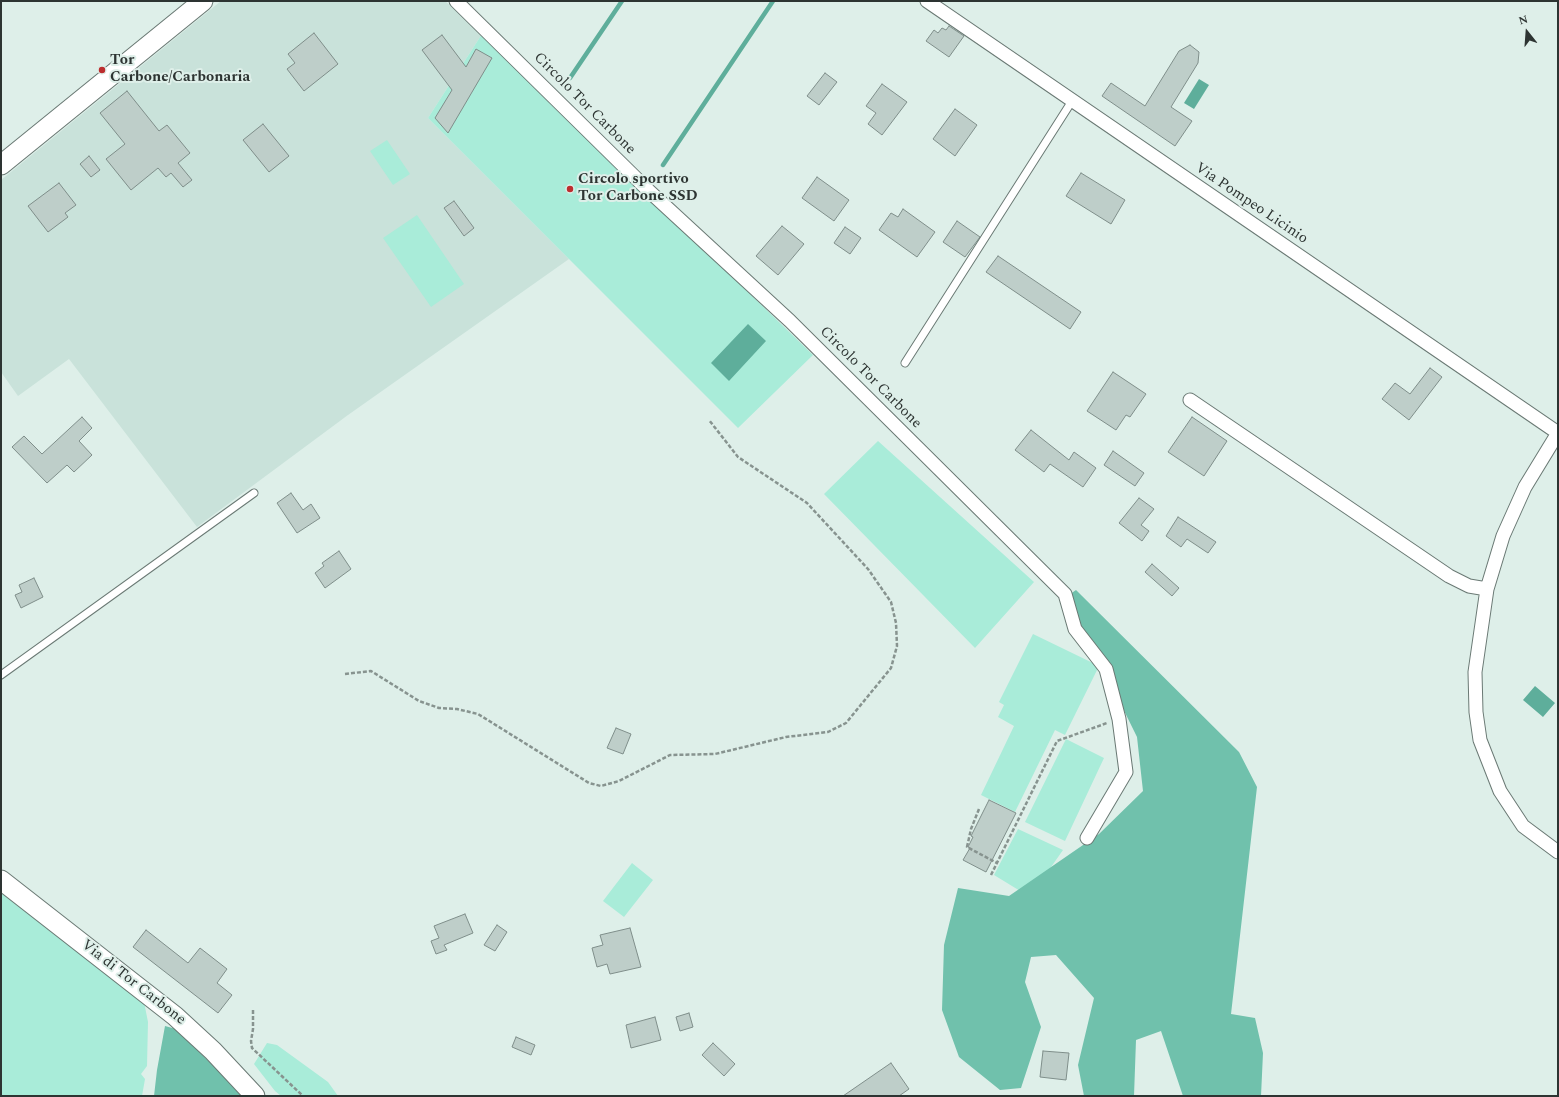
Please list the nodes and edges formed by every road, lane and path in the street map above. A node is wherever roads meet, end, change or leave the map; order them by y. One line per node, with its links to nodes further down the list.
1 (203, 1): 5 (main road)
2 (456, 1): 14 (street, Circolo Tor Carbone)
3 (927, 1): 4 (street, Via Pompeo Licinio)
4 (1072, 101): 6 (lane); 9 (street, Via Pompeo Licinio)
5 (1, 165)
6 (905, 363)
7 (1190, 400): 11 (street)
8 (709, 420): 12 (path)
9 (1558, 433): 11 (street, Via Pompeo Licinio)
10 (254, 493): 13 (lane)
11 (1487, 589): 17 (street, Via Pompeo Licinio)
12 (345, 674)
13 (1, 675)
14 (1119, 719): 16 (street, Circolo Tor Carbone); 18 (path)
15 (979, 809): 18 (path)
16 (1087, 838)
17 (1558, 852)
18 (997, 862): 19 (path)
19 (991, 875)
20 (1, 880): 22 (main road, Via di Tor Carbone)
21 (253, 1010): 23 (path)
22 (255, 1096)
23 (303, 1096)

